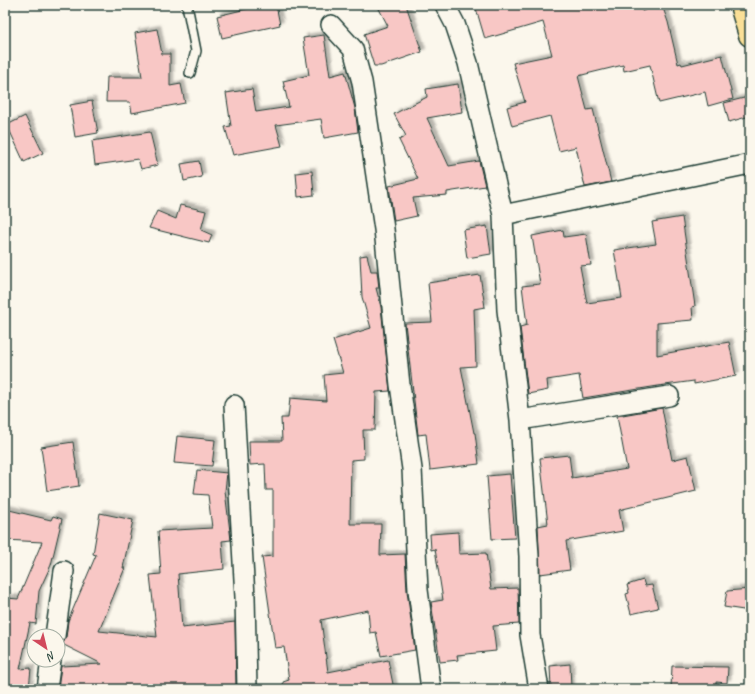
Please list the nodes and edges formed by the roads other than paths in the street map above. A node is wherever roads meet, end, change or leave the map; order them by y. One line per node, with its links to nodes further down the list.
1 (187, 5): 6 (lane)
2 (445, 5): 8 (street)
3 (741, 5): 5 (highway)
4 (331, 25): 17 (street)
5 (750, 35)
6 (190, 73)
7 (750, 164): 8 (street)
8 (503, 215): 11 (street)
9 (669, 396): 11 (street)
10 (234, 405): 16 (street)
11 (520, 420): 18 (street)
12 (64, 571): 13 (street)
13 (56, 628)
14 (51, 668): 15 (street)
15 (48, 689)
16 (247, 689)
17 (431, 689)
18 (539, 689)

